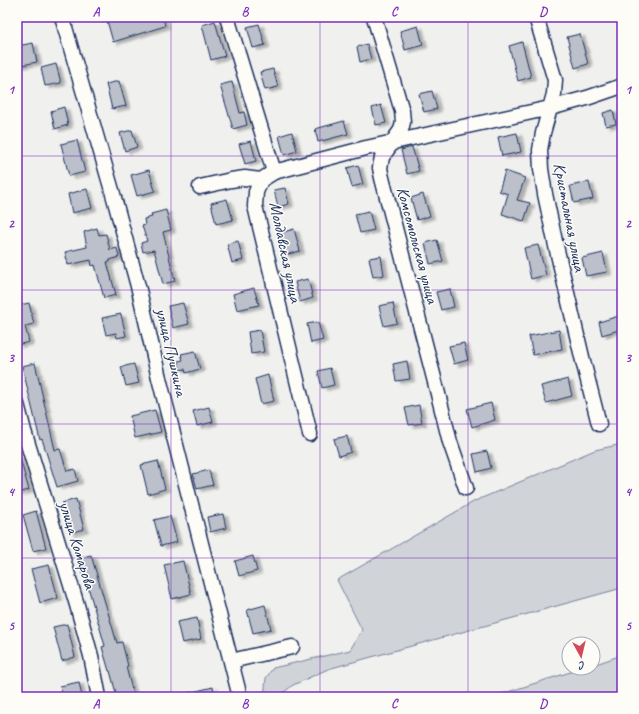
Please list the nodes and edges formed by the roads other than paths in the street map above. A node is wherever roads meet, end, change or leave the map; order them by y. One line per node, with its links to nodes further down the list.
1 (62, 17): 19 (street, улица Пушкина)
2 (227, 17): 10 (street)
3 (374, 17): 7 (street)
4 (536, 17): 6 (street, Кристальная улица)
5 (622, 86): 6 (street, Молдавская улица)
6 (550, 108): 7 (street, Молдавская улица); 14 (street, Кристальная улица)
7 (391, 143): 8 (street, Молдавская улица); 9 (street)
8 (366, 148): 9 (street); 10 (street, Молдавская улица)
9 (382, 157): 17 (street, Комсомольская улица)
10 (274, 172): 11 (street, Молдавская улица)
11 (262, 180): 12 (street); 16 (street, Молдавская улица)
12 (200, 187)
13 (17, 404): 15 (street, улица Комарова)
14 (599, 424)
15 (20, 432): 20 (street, улица Комарова)
16 (310, 434)
17 (466, 488)
18 (292, 647): 19 (street)
19 (231, 661): 21 (street, улица Пушкина)
20 (99, 697)
21 (240, 697)

